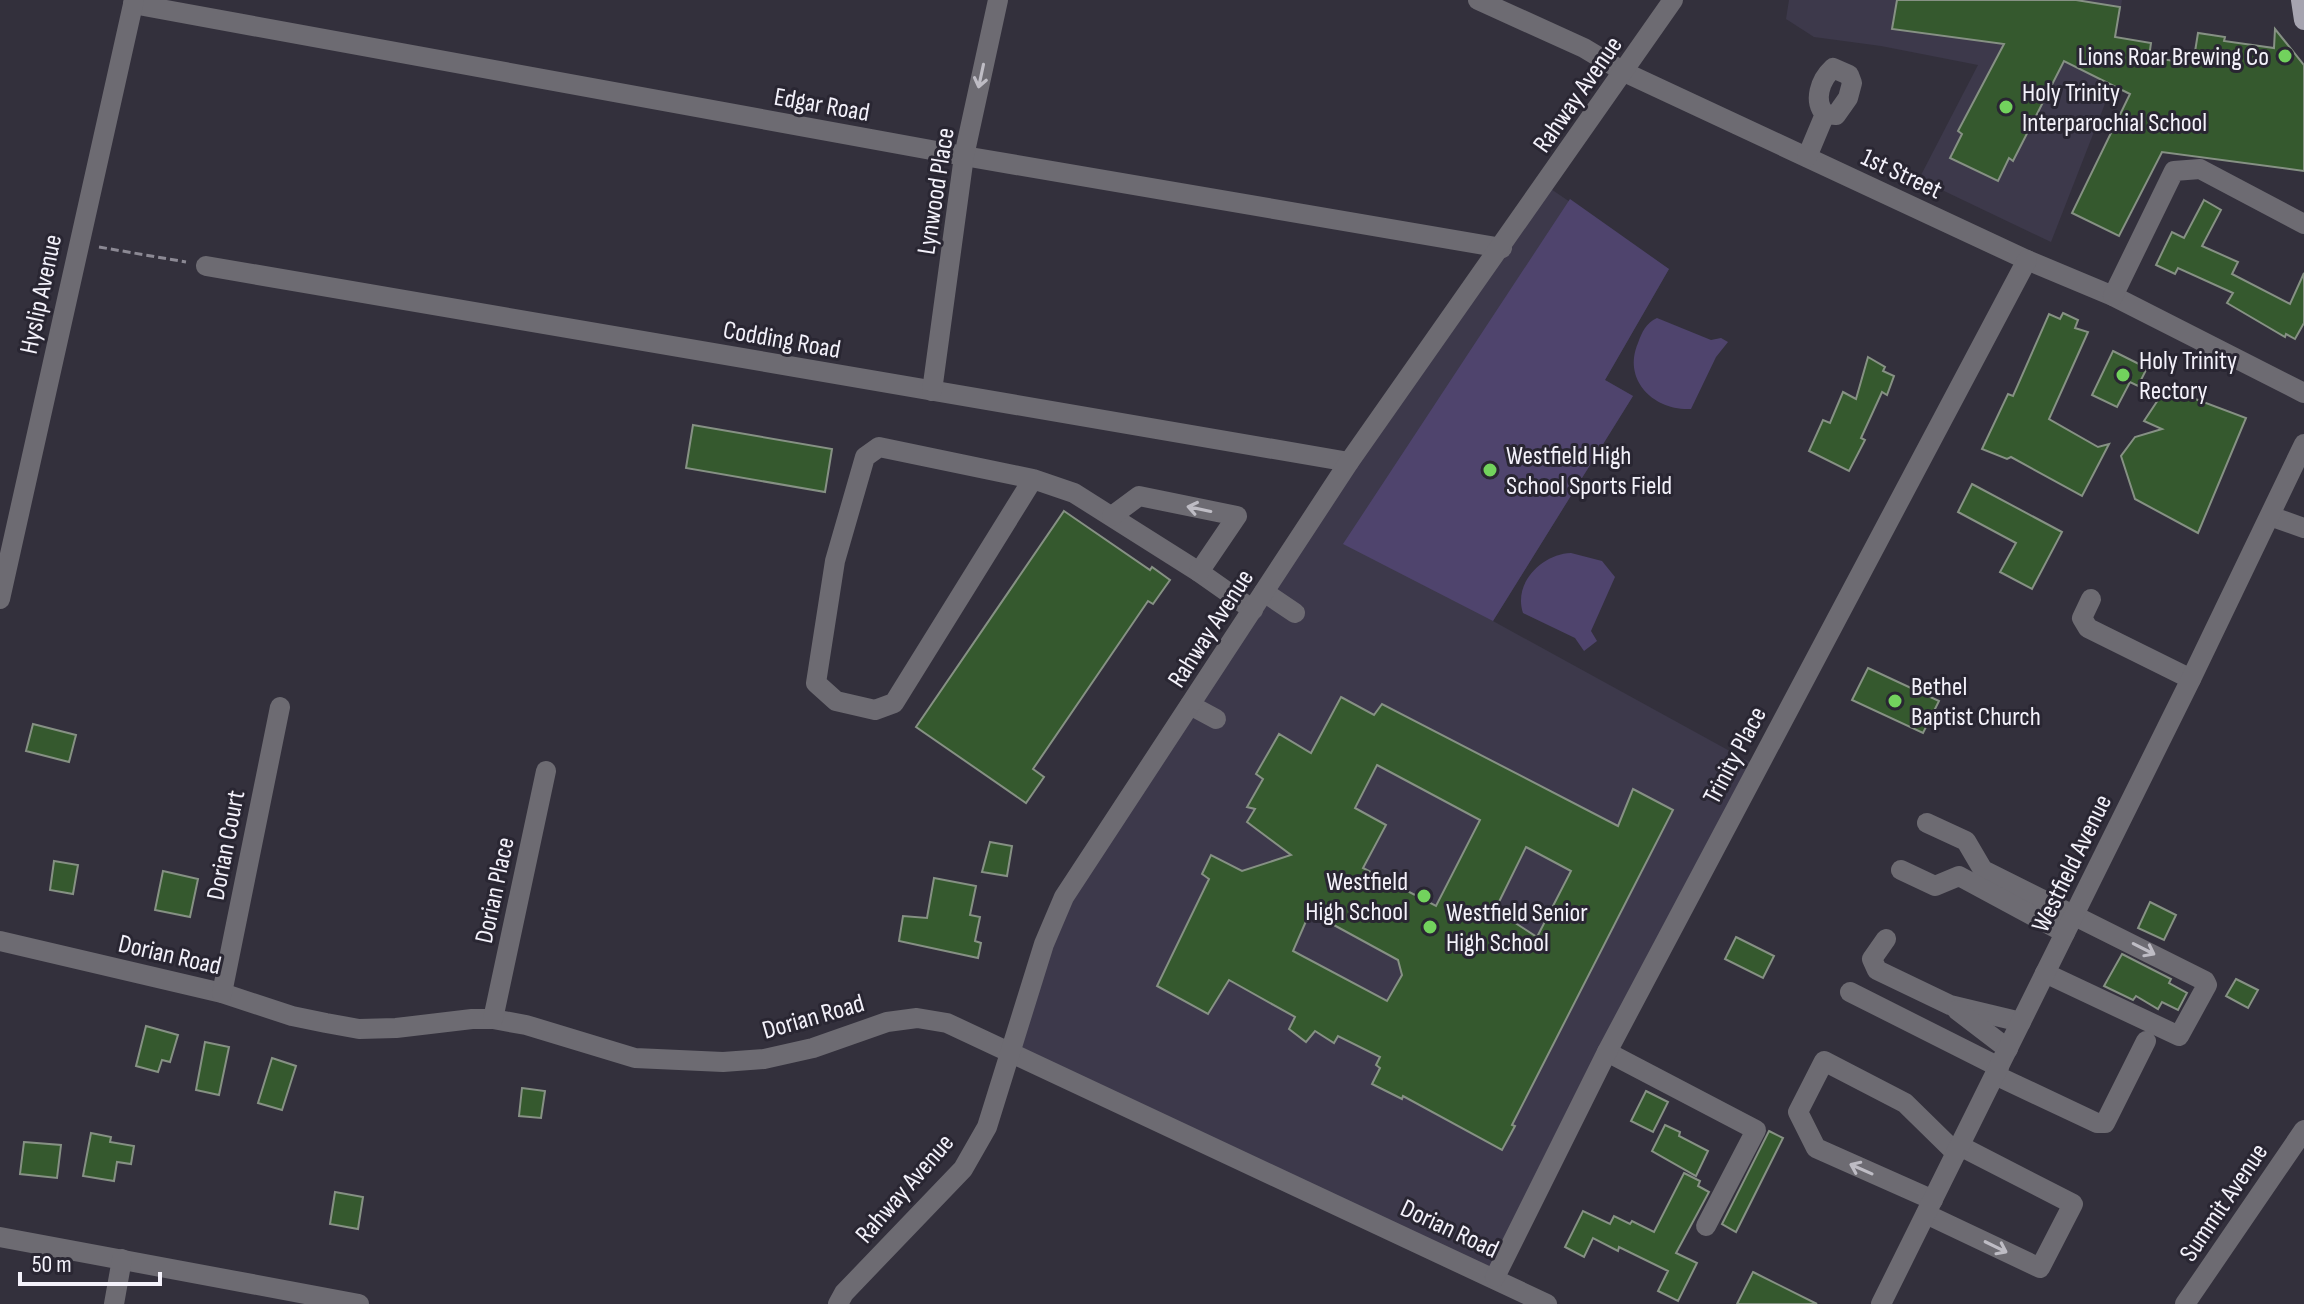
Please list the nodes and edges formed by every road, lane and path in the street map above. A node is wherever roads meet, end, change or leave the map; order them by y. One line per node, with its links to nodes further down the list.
1 (998, 0): 9 (street, Lynwood Place, one-way to 9)
2 (1478, 0): 7 (street, 1st Street)
3 (1673, 0): 7 (street, Rahway Avenue)
4 (2301, 0): 6 (main road)
5 (134, 2): 9 (street, Edgar Road); 12 (street, Hyslip Avenue)
6 (2304, 20)
7 (1624, 72): 10 (street, 1st Street); 13 (street, Rahway Avenue)
8 (1825, 114): 10 (street)
9 (964, 156): 13 (street, Edgar Road); 17 (street, Lynwood Place)
10 (1807, 157): 14 (street, 1st Street)
11 (2304, 224): 16 (street)
12 (78, 244): 15 (path); 24 (street, Hyslip Avenue)
13 (1502, 248): 20 (street, Rahway Avenue)
14 (2027, 260): 16 (street, 1st Street); 50 (street, Trinity Place)
15 (206, 266): 17 (street, Codding Road)
16 (2113, 296): 18 (street, 1st Street)
17 (932, 391): 20 (street, Codding Road)
18 (2304, 393)
19 (2304, 444): 23 (street, Westfield Avenue)
20 (1349, 462): 29 (street, Rahway Avenue)
21 (1033, 479): 21 (street); 22 (street)
22 (1112, 516): 26 (street); 26 (street, one-way to 22)
23 (2270, 516): 25 (street); 31 (street, Westfield Avenue)
24 (8, 528): 27 (street, Hyslip Avenue)
25 (2304, 528)
26 (1199, 572): 29 (street)
27 (0, 599)
28 (2091, 599): 31 (street)
29 (1258, 601): 30 (street); 32 (street, Rahway Avenue)
30 (1295, 613)
31 (2191, 679): 38 (street, Westfield Avenue)
32 (1190, 705): 34 (street); 49 (street, Rahway Avenue)
33 (280, 707): 44 (street, Dorian Court)
34 (1216, 719)
35 (546, 771): 46 (street, Dorian Place)
36 (1927, 823): 38 (street)
37 (1901, 870): 39 (street)
38 (2075, 913): 39 (street, Westfield Avenue); 42 (street, one-way to 42)
39 (2065, 933): 42 (street, Westfield Avenue)
40 (1886, 939): 45 (street)
41 (0, 941): 44 (street, Dorian Road)
42 (2045, 973): 47 (street, Westfield Avenue)
43 (1850, 992): 51 (street)
44 (222, 993): 46 (street, Dorian Road)
45 (1950, 1005): 47 (street); 51 (street)
46 (493, 1019): 49 (street, Dorian Road)
47 (2021, 1022): 51 (street, Westfield Avenue)
48 (2146, 1041): 51 (street)
49 (1010, 1052): 58 (street, Dorian Road); 61 (street, Rahway Avenue)
50 (1607, 1052): 55 (street); 58 (street, Trinity Place)
51 (2000, 1064): 53 (street, Westfield Avenue)
52 (2304, 1130): 64 (street, Summit Avenue)
53 (1958, 1149): 54 (street, Westfield Avenue); 54 (street, one-way to 53); 54 (street, one-way to 53)
54 (1929, 1207): 63 (street, Westfield Avenue)
55 (1706, 1226)
56 (0, 1237): 57 (street)
57 (122, 1259): 59 (street); 60 (street)
58 (1495, 1277): 62 (street, Dorian Road)
59 (114, 1304)
60 (359, 1304)
61 (838, 1304)
62 (1547, 1304)
63 (1881, 1304)
64 (2185, 1304)

